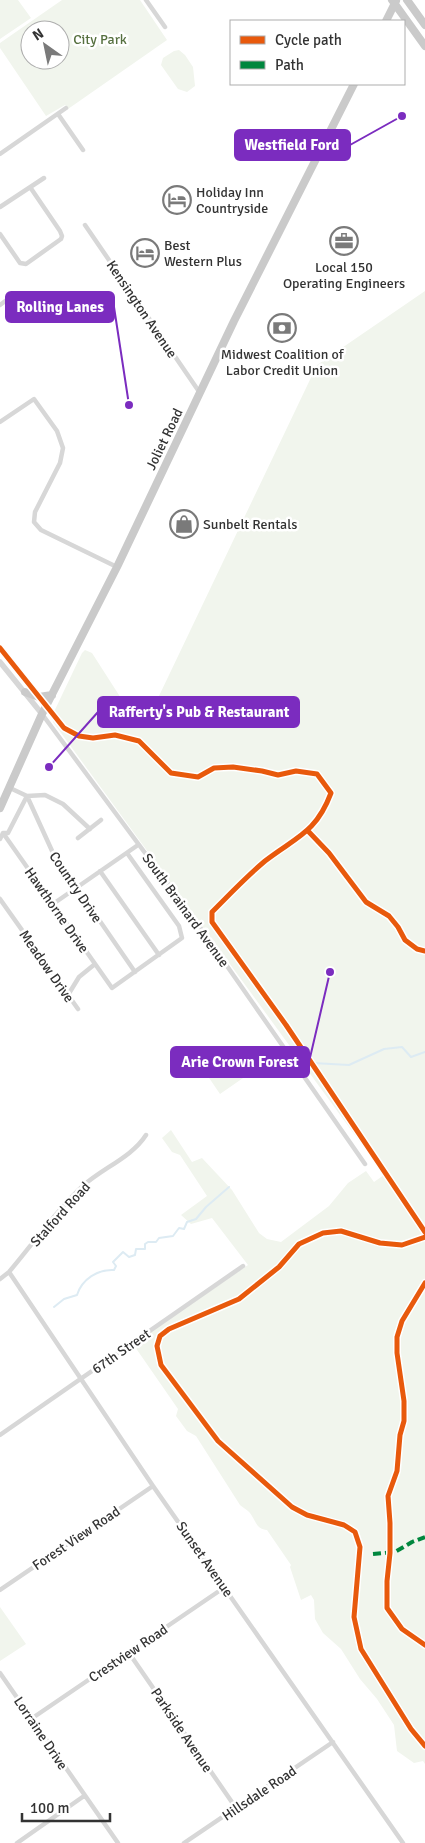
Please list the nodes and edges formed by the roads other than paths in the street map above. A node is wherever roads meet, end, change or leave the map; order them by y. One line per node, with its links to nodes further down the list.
1 (146, 0): 6 (street)
2 (407, 0): 5 (main road)
3 (395, 1): 4 (main road); 7 (main road)
4 (386, 20)
5 (425, 25)
6 (164, 26)
7 (425, 46)
8 (353, 85): 20 (main road, Joliet Road)
9 (66, 108): 10 (street)
10 (58, 114): 11 (street); 12 (street)
11 (83, 150)
12 (0, 154)
13 (44, 178): 14 (street)
14 (30, 187): 15 (street); 17 (street)
15 (0, 207)
16 (85, 225): 20 (street, Kensington Avenue)
17 (0, 234)
18 (8, 299): 19 (street)
19 (0, 305)
20 (200, 393): 22 (main road, Joliet Road)
21 (0, 422): 22 (street)
22 (117, 567): 25 (main road, Joliet Road)
23 (0, 662): 24 (street, South Brainard Avenue)
24 (25, 692): 25 (main road); 26 (street, South Brainard Avenue)
25 (52, 695): 26 (main road, Joliet Road)
26 (42, 714): 27 (main road, Joliet Road); 35 (street, South Brainard Avenue)
27 (10, 788): 28 (street); 29 (main road, Joliet Road)
28 (27, 796): 31 (street); 32 (street); 38 (street, Country Drive)
29 (0, 808)
30 (101, 820): 31 (street)
31 (90, 829): 33 (street)
32 (3, 833): 34 (street); 40 (street, Hawthorne Drive)
33 (78, 838)
34 (0, 839)
35 (138, 845): 36 (street); 47 (street, South Brainard Avenue)
36 (127, 853): 37 (street); 41 (street)
37 (100, 872): 38 (street); 41 (street)
38 (76, 889): 40 (street); 43 (street, Country Drive)
39 (0, 899): 44 (street, Meadow Drive)
40 (53, 904): 42 (street, Hawthorne Drive)
41 (159, 955): 43 (street)
42 (95, 964): 43 (street, Hawthorne Drive); 44 (street)
43 (135, 972)
44 (68, 995): 45 (street, Meadow Drive)
45 (78, 1009)
46 (146, 1135): 49 (street, Stalford Road)
47 (365, 1164)
48 (243, 1266): 51 (street, 67th Street)
49 (10, 1272): 50 (street, Stalford Road); 51 (street, Sunset Avenue)
50 (0, 1279)
51 (82, 1378): 52 (street, 67th Street); 53 (street, Sunset Avenue)
52 (0, 1435)
53 (153, 1486): 54 (street, Sunset Avenue); 55 (street, Forest View Road)
54 (225, 1586): 56 (street, Crestview Road); 59 (street, Sunset Avenue)
55 (0, 1590)
56 (129, 1652): 58 (street, Crestview Road); 61 (street, Parkside Avenue)
57 (0, 1673): 58 (street, Lorraine Drive)
58 (31, 1719): 60 (street, Lorraine Drive)
59 (333, 1742): 61 (street, Hillsdale Road); 65 (street, Sunset Avenue)
60 (84, 1796): 62 (street); 63 (street, Lorraine Drive)
61 (236, 1808): 64 (street, Hillsdale Road)
62 (17, 1843)
63 (118, 1843)
64 (184, 1843)
65 (402, 1843)

